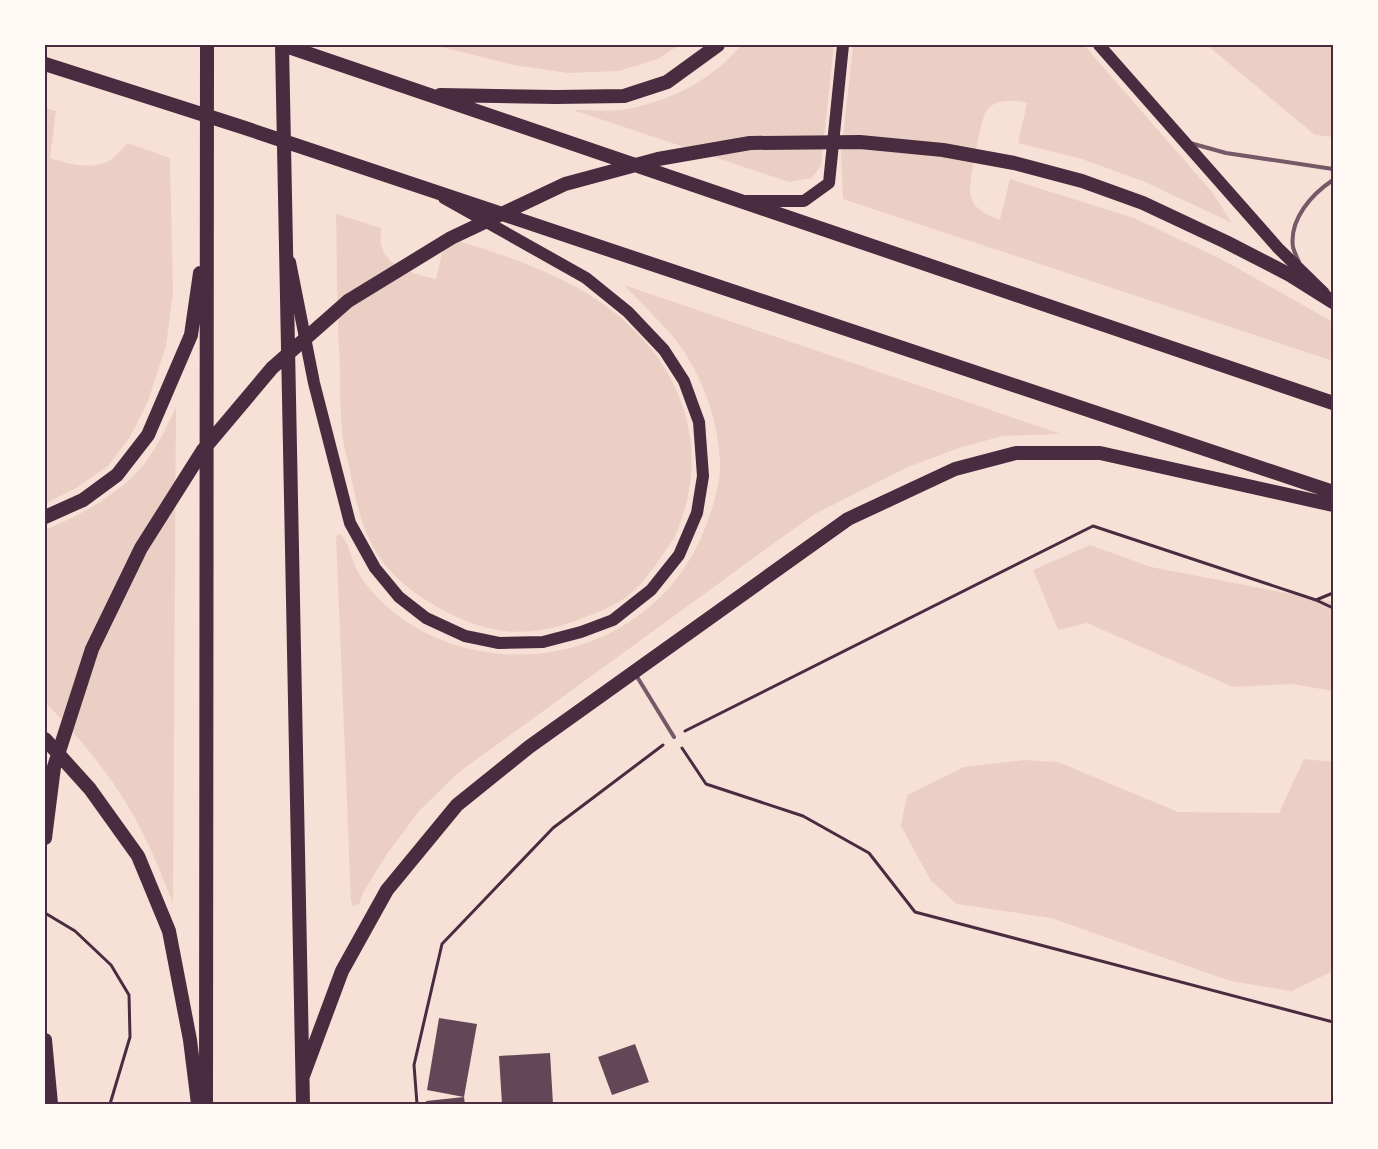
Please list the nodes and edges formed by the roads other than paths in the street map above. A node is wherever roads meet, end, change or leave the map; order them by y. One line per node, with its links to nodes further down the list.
1 (207, 45): 15 (highway)
2 (282, 45): 9 (highway); 16 (highway)
3 (718, 45): 9 (highway)
4 (843, 45): 14 (main road)
5 (1100, 45): 10 (main road)
6 (45, 64): 7 (highway)
7 (60, 69): 8 (highway); 13 (highway)
8 (45, 70)
9 (427, 94): 14 (highway)
10 (1185, 142): 11 (lane); 17 (main road)
11 (1333, 169)
12 (1333, 180): 17 (lane)
13 (433, 192): 16 (main road); 20 (highway)
14 (738, 201): 19 (highway)
15 (207, 230): 22 (highway); 31 (highway)
16 (287, 244): 28 (highway)
17 (1302, 271): 18 (main road)
18 (1333, 302): 26 (highway)
19 (1333, 403)
20 (1333, 492)
21 (1333, 505): 23 (highway)
22 (45, 517)
23 (634, 672): 24 (lane); 28 (highway)
24 (674, 737)
25 (45, 739): 30 (highway)
26 (45, 838)
27 (45, 1040): 29 (highway)
28 (303, 1076): 32 (highway)
29 (52, 1104)
30 (198, 1104)
31 (206, 1104)
32 (303, 1104)

